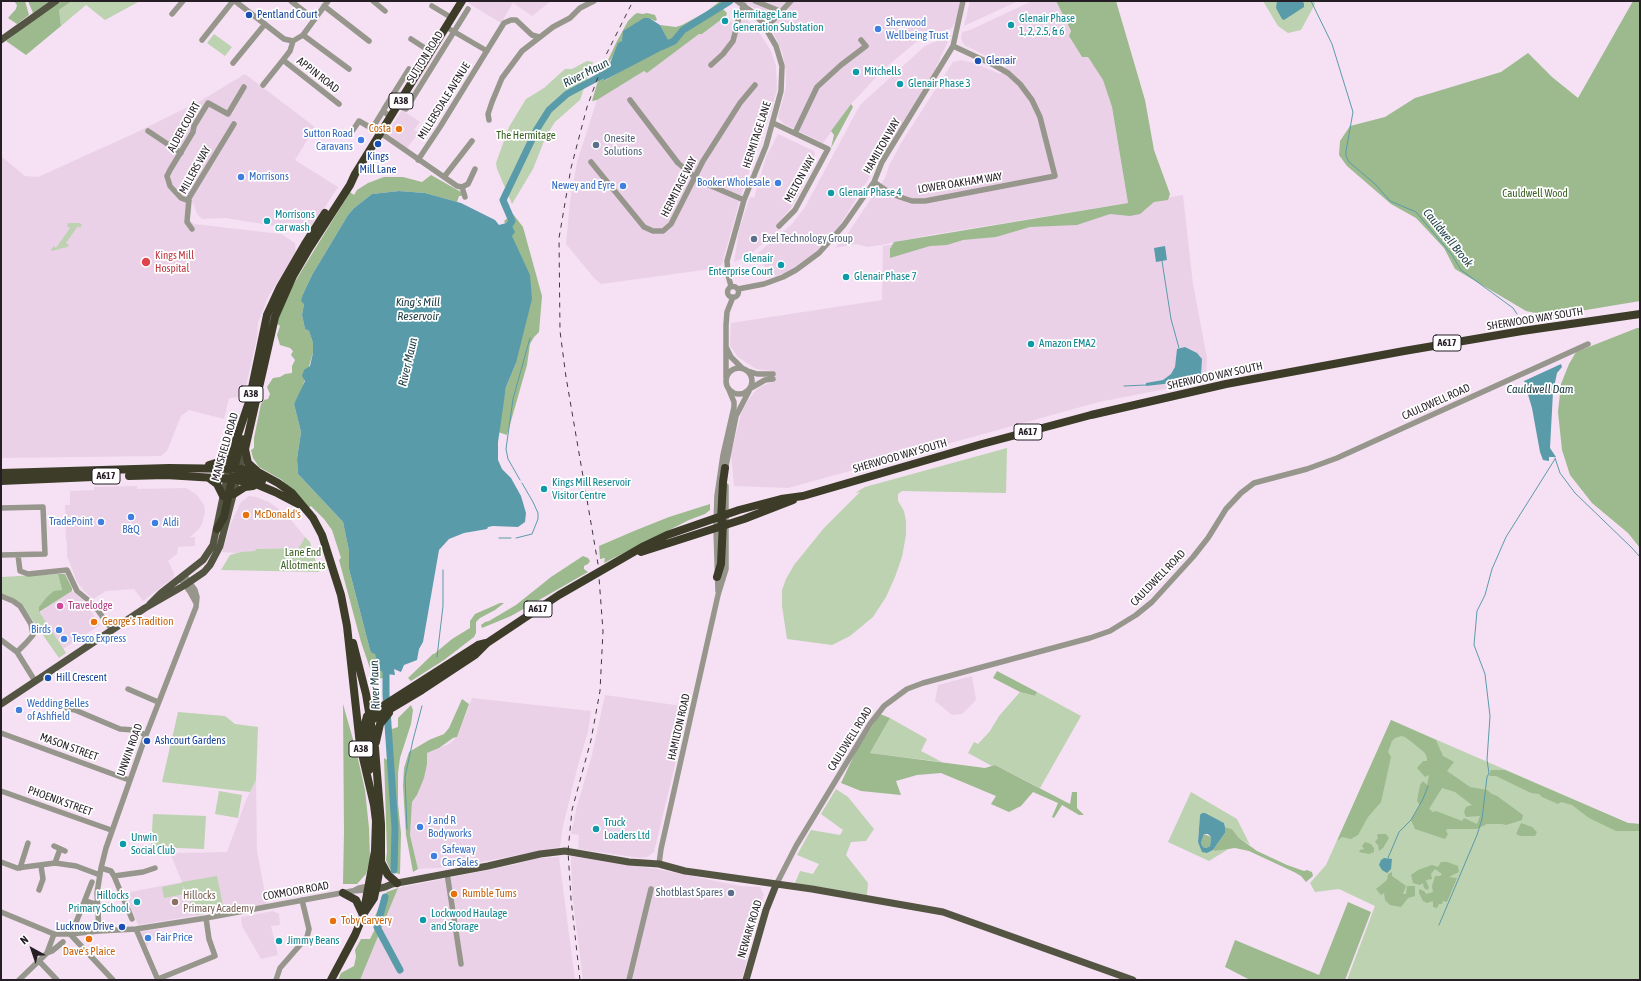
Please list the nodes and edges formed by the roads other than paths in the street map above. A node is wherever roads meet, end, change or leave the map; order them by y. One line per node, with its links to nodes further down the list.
1 (56, 1): 28 (main road)
2 (183, 1): 19 (street)
3 (234, 1): 22 (street); 29 (street)
4 (291, 1): 21 (street)
5 (328, 1): 14 (street)
6 (373, 1): 17 (street)
7 (462, 1): 20 (highway, SUTTON ROAD / A38)
8 (594, 1): 26 (street)
9 (737, 1): 13 (street, HERMITAGE LANE)
10 (755, 1): 18 (street)
11 (791, 1): 18 (street)
12 (963, 1): 33 (street, HAMILTON WAY)
13 (744, 5): 23 (street, HERMITAGE LANE); 38 (street)
14 (324, 6): 21 (street); 31 (street)
15 (432, 6): 20 (street)
16 (468, 9): 24 (street, SUTTON ROAD)
17 (385, 11)
18 (782, 12): 23 (street)
19 (172, 14)
20 (452, 18): 24 (highway, SUTTON ROAD / A38)
21 (314, 19): 25 (street)
22 (265, 24): 32 (street); 37 (street)
23 (766, 28): 52 (street, HERMITAGE LANE)
24 (450, 29): 34 (street); 35 (highway, SUTTON ROAD / A38); 48 (street, SUTTON ROAD)
25 (303, 35): 32 (street); 39 (street)
26 (539, 37): 34 (street, MILLERSDALE AVENUE); 51 (street)
27 (411, 39): 35 (street)
28 (1, 40)
29 (202, 40)
30 (861, 40): 57 (street)
31 (369, 41)
32 (293, 42): 36 (street, APPIN ROAD)
33 (954, 46): 66 (street, HAMILTON WAY); 66 (street, LOWER OAKHAM WAY)
34 (487, 51): 61 (street, MILLERSDALE AVENUE)
35 (431, 52): 42 (highway, SUTTON ROAD / A38)
36 (282, 60): 43 (street); 47 (street, APPIN ROAD)
37 (233, 63)
38 (711, 64)
39 (349, 69)
40 (409, 69): 41 (street, SUTTON ROAD)
41 (405, 76): 42 (street, SUTTON ROAD); 49 (street, SUTTON ROAD)
42 (413, 81): 48 (highway, SUTTON ROAD / A38)
43 (263, 85)
44 (755, 85): 65 (street, HERMITAGE WAY)
45 (244, 87): 60 (street, ALDER COURT)
46 (630, 100): 65 (street)
47 (338, 104)
48 (398, 106): 50 (highway, SUTTON ROAD / A38)
49 (384, 108)
50 (391, 117): 54 (street); 58 (highway, SUTTON ROAD / A38)
51 (489, 120)
52 (773, 123): 57 (street, MELTON WAY); 69 (street, HERMITAGE LANE)
53 (234, 124): 70 (street, MILLERS WAY)
54 (375, 124)
55 (353, 130): 58 (street)
56 (151, 131): 60 (street)
57 (795, 133): 71 (street, MELTON WAY)
58 (381, 134): 61 (street); 73 (highway, SUTTON ROAD / A38)
59 (472, 141): 64 (street)
60 (181, 153): 70 (street, ALDER COURT)
61 (418, 160): 64 (street)
62 (591, 162): 65 (street, HERMITAGE WAY)
63 (475, 168): 67 (street)
64 (444, 177): 67 (street)
65 (695, 177): 69 (street)
66 (874, 182): 75 (street, HAMILTON WAY)
67 (462, 187): 68 (street)
68 (465, 197)
69 (744, 200): 74 (street, HERMITAGE LANE)
70 (188, 201): 72 (street, MILLERS WAY)
71 (778, 226)
72 (192, 229)
73 (318, 230): 84 (highway, MANSFIELD ROAD / A38); 86 (highway, MANSFIELD ROAD / A38)
74 (731, 286): 75 (street); 76 (street)
75 (738, 289): 76 (street)
76 (733, 297): 79 (street, HAMILTON ROAD)
77 (1640, 314): 98 (highway, SHERWOOD WAY SOUTH / A617)
78 (1588, 344): 147 (street, CAULDWELL ROAD)
79 (726, 347): 80 (street); 81 (street, HAMILTON ROAD)
80 (745, 370): 81 (street); 83 (street); 83 (street)
81 (726, 377): 82 (street, HAMILTON ROAD)
82 (729, 390): 83 (street); 102 (street, HAMILTON ROAD)
83 (750, 390): 89 (street)
84 (252, 418): 85 (highway, MANSFIELD ROAD / A38); 92 (highway)
85 (245, 448): 90 (highway); 92 (main road, MANSFIELD ROAD)
86 (232, 452): 88 (highway); 92 (highway, MANSFIELD ROAD / A38)
87 (169, 468): 88 (highway, A617); 91 (highway, A617); 92 (highway)
88 (200, 468): 92 (highway, A617)
89 (725, 468): 102 (highway)
90 (258, 472): 92 (highway, A617); 100 (highway, A38)
91 (1, 473)
92 (233, 474): 93 (highway, A617); 95 (highway, A617); 96 (main road, MANSFIELD ROAD); 97 (main road, MANSFIELD ROAD); 99 (highway); 103 (highway)
93 (209, 478): 94 (highway, A617); 97 (highway)
94 (1, 481)
95 (260, 486): 96 (highway); 99 (highway, A617)
96 (234, 494): 108 (main road, MANSFIELD ROAD)
97 (223, 496): 103 (main road, MANSFIELD ROAD)
98 (803, 496): 102 (highway, SHERWOOD WAY SOUTH / A617); 102 (highway, SHERWOOD WAY SOUTH / A617)
99 (287, 498): 100 (highway, A38)
100 (301, 505): 112 (highway, A38)
101 (1, 508): 104 (street)
102 (722, 521): 106 (highway, SHERWOOD WAY SOUTH / A617); 106 (highway, SHERWOOD WAY SOUTH / A617); 107 (highway); 109 (street, HAMILTON ROAD)
103 (217, 529): 108 (main road, MANSFIELD ROAD)
104 (18, 555): 105 (street); 113 (street)
105 (1, 556)
106 (629, 556): 117 (highway, SHERWOOD WAY SOUTH / A617)
107 (717, 577): 109 (street, HAMILTON ROAD)
108 (185, 580): 111 (main road, MANSFIELD ROAD); 111 (main road, MANSFIELD ROAD); 121 (street, UNWIN ROAD)
109 (718, 595): 138 (street, HAMILTON ROAD)
110 (1, 596): 115 (street)
111 (145, 608): 113 (main road, MANSFIELD ROAD)
112 (348, 626): 119 (highway, A38); 123 (highway, A38)
113 (112, 630): 116 (main road, MANSFIELD ROAD)
114 (1, 640): 115 (street)
115 (16, 652): 116 (street)
116 (36, 681): 122 (main road, MANSFIELD ROAD)
117 (420, 687): 124 (highway, SHERWOOD WAY SOUTH / A617); 124 (highway, SHERWOOD WAY SOUTH / A617)
118 (128, 689): 121 (street)
119 (366, 694): 124 (highway); 125 (highway, A38)
120 (55, 702): 127 (street)
121 (158, 702): 127 (street, UNWIN ROAD)
122 (1, 704)
123 (356, 710): 125 (highway); 130 (highway, A38)
124 (383, 710): 125 (highway, SHERWOOD WAY SOUTH / A617); 128 (highway, A617)
125 (368, 718): 128 (highway, A38); 130 (highway)
126 (1, 733): 129 (street, MASON STREET)
127 (146, 734): 129 (street, UNWIN ROAD)
128 (375, 748): 135 (highway, A38)
129 (129, 780): 132 (street, UNWIN ROAD)
130 (370, 787): 148 (highway, A38)
131 (1, 791): 132 (street, PHOENIX STREET)
132 (112, 830): 142 (street, UNWIN ROAD)
133 (28, 843): 140 (street)
134 (60, 849): 137 (street)
135 (381, 861): 146 (highway); 148 (highway, A38)
136 (1, 862): 140 (street)
137 (55, 863): 139 (street); 142 (street)
138 (659, 864): 143 (main road); 147 (main road)
139 (41, 866): 140 (street); 150 (street)
140 (20, 868)
141 (155, 868): 144 (street)
142 (100, 872): 144 (street); 154 (street, UNWIN ROAD)
143 (447, 873): 146 (main road); 167 (street)
144 (114, 876): 158 (street)
145 (92, 882): 153 (street)
146 (395, 883): 148 (main road)
147 (776, 885): 175 (main road, NEWARK ROAD); 176 (main road)
148 (372, 887): 151 (street, COXMOOR ROAD); 156 (highway, A38)
149 (651, 889): 174 (street)
150 (39, 890)
151 (343, 893): 152 (street, COXMOOR ROAD); 156 (highway)
152 (302, 900): 157 (street, COXMOOR ROAD); 172 (street)
153 (85, 901): 154 (street); 159 (street)
154 (98, 905): 161 (street, UNWIN ROAD)
155 (2, 915): 162 (street)
156 (363, 916): 173 (highway, A38)
157 (206, 918): 160 (street, COXMOOR ROAD); 171 (street)
158 (132, 919)
159 (75, 925)
160 (136, 930): 161 (street, COXMOOR ROAD); 171 (street)
161 (98, 931): 163 (street, COXMOOR ROAD)
162 (54, 934): 163 (street, COXMOOR ROAD); 165 (street)
163 (70, 934): 170 (street)
164 (62, 942): 165 (street)
165 (47, 953): 166 (street)
166 (39, 961): 168 (street); 169 (street)
167 (461, 964)
168 (19, 980)
169 (57, 980)
170 (112, 980)
171 (158, 980)
172 (276, 980)
173 (331, 980)
174 (629, 980)
175 (746, 980)
176 (1133, 980)

